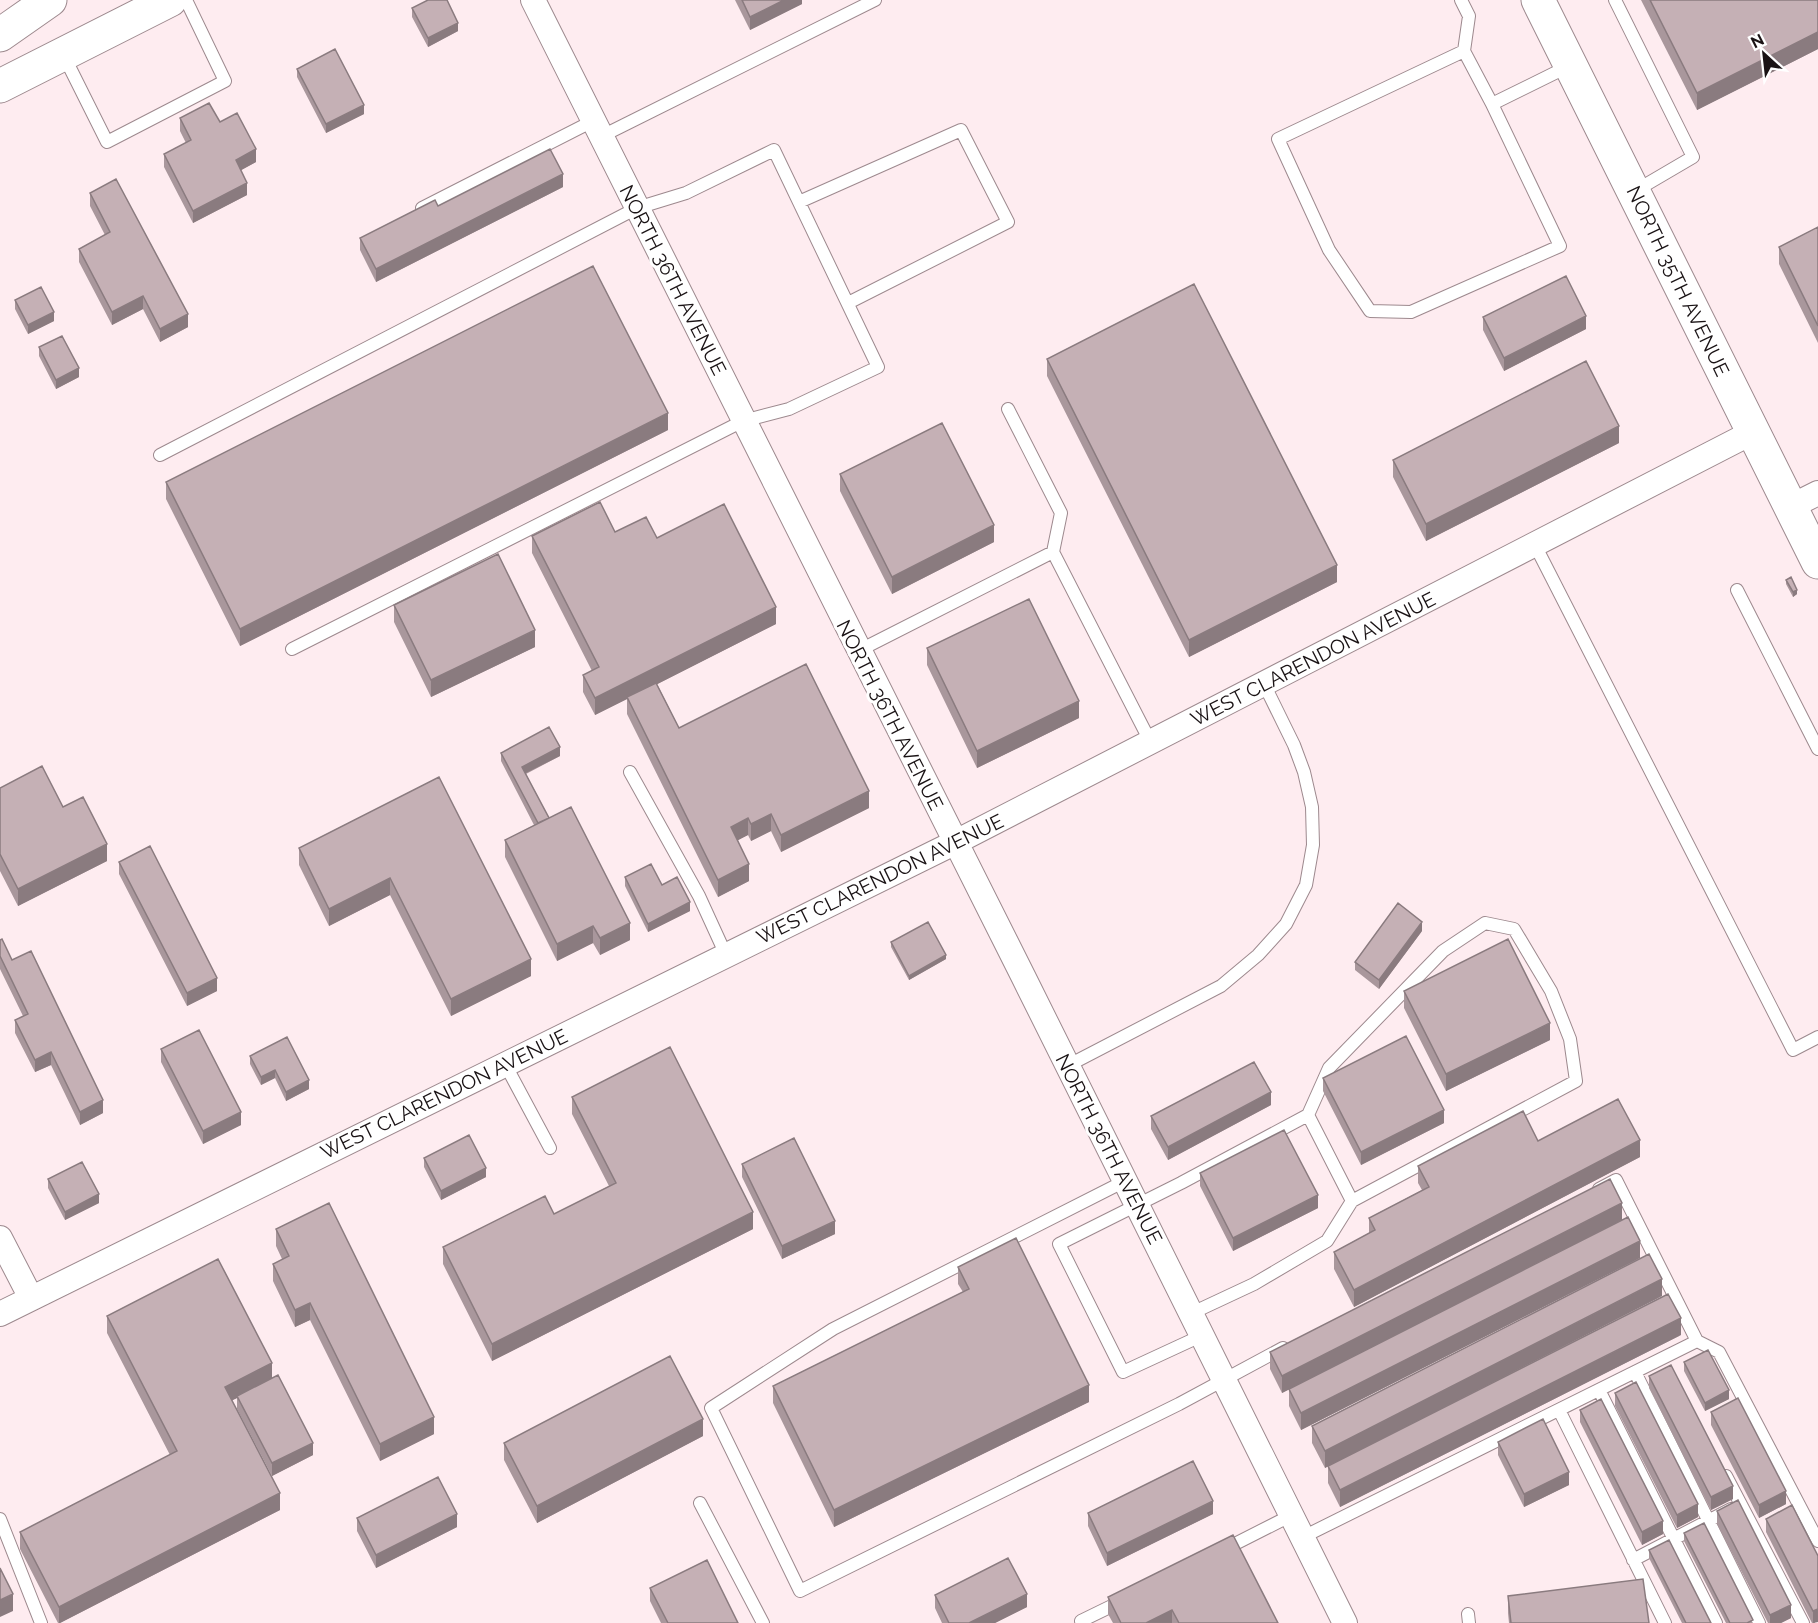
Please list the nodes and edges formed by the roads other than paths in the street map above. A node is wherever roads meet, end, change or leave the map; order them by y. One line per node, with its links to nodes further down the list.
1 (50, 0): 9 (main road)
2 (170, 0): 11 (main road)
3 (186, 0): 11 (lane)
4 (533, 0): 15 (street, NORTH 36TH AVENUE)
5 (875, 0): 15 (lane)
6 (1461, 0): 10 (lane)
7 (1538, 0): 12 (main road, NORTH 35TH AVENUE)
8 (1615, 0): 16 (lane)
9 (0, 35)
10 (1464, 51): 14 (lane); 14 (lane)
11 (63, 54): 13 (main road)
12 (1570, 65): 14 (lane); 16 (main road, NORTH 35TH AVENUE)
13 (0, 86)
14 (1492, 104)
15 (598, 129): 18 (street, NORTH 36TH AVENUE); 19 (lane)
16 (1633, 192): 23 (main road, NORTH 35TH AVENUE)
17 (799, 202): 18 (lane); 20 (lane); 20 (lane)
18 (637, 208): 22 (street, NORTH 36TH AVENUE); 24 (lane)
19 (413, 212)
20 (848, 303): 22 (lane)
21 (1008, 410): 27 (lane)
22 (743, 421): 30 (lane); 31 (street, NORTH 36TH AVENUE)
23 (1753, 432): 25 (main road, NORTH 35TH AVENUE); 26 (street, WEST CLARENDON AVENUE)
24 (160, 455)
25 (1804, 500): 28 (main road, NORTH 35TH AVENUE)
26 (1535, 545): 32 (street, WEST CLARENDON AVENUE); 38 (lane)
27 (1053, 552): 31 (lane); 33 (lane)
28 (1818, 562)
29 (1737, 590): 34 (lane)
30 (292, 650)
31 (858, 651): 36 (street, NORTH 36TH AVENUE)
32 (1264, 684): 33 (street, WEST CLARENDON AVENUE); 40 (lane)
33 (1150, 742): 36 (street, WEST CLARENDON AVENUE)
34 (1818, 749)
35 (630, 772): 37 (lane)
36 (954, 843): 37 (street, WEST CLARENDON AVENUE); 40 (street, NORTH 36TH AVENUE)
37 (726, 955): 39 (street, WEST CLARENDON AVENUE)
38 (1818, 1037)
39 (505, 1064): 42 (lane); 48 (street, WEST CLARENDON AVENUE)
40 (1067, 1066): 43 (street, NORTH 36TH AVENUE)
41 (1308, 1115): 45 (lane); 45 (lane); 46 (lane)
42 (550, 1148)
43 (1125, 1181): 46 (street, NORTH 36TH AVENUE); 55 (lane)
44 (1584, 1196): 53 (lane)
45 (1352, 1201): 49 (lane)
46 (1137, 1205): 49 (street, NORTH 36TH AVENUE); 51 (lane)
47 (0, 1238): 48 (street)
48 (31, 1299): 50 (street, WEST CLARENDON AVENUE)
49 (1192, 1313): 51 (street, NORTH 36TH AVENUE)
50 (0, 1314)
51 (1203, 1335): 55 (street, NORTH 36TH AVENUE)
52 (1298, 1341): 55 (lane)
53 (1697, 1341): 54 (lane); 66 (lane)
54 (1635, 1372): 56 (lane); 63 (lane)
55 (1224, 1378): 61 (street, NORTH 36TH AVENUE)
56 (1599, 1390): 57 (lane); 65 (lane)
57 (1559, 1410): 64 (lane); 68 (lane)
58 (1719, 1462): 60 (lane)
59 (700, 1503): 72 (lane)
60 (1741, 1504): 63 (lane); 77 (lane)
61 (1292, 1515): 64 (street, NORTH 36TH AVENUE); 67 (lane)
62 (0, 1519): 71 (lane)
63 (1708, 1521): 65 (lane); 76 (lane)
64 (1303, 1538): 73 (street, NORTH 36TH AVENUE)
65 (1674, 1539): 68 (lane); 75 (lane)
66 (1818, 1541)
67 (1213, 1555)
68 (1633, 1560): 74 (lane)
69 (1131, 1596): 70 (lane)
70 (1081, 1621)
71 (41, 1623)
72 (763, 1623)
73 (1345, 1623)
74 (1665, 1623)
75 (1716, 1623)
76 (1759, 1623)
77 (1803, 1623)

